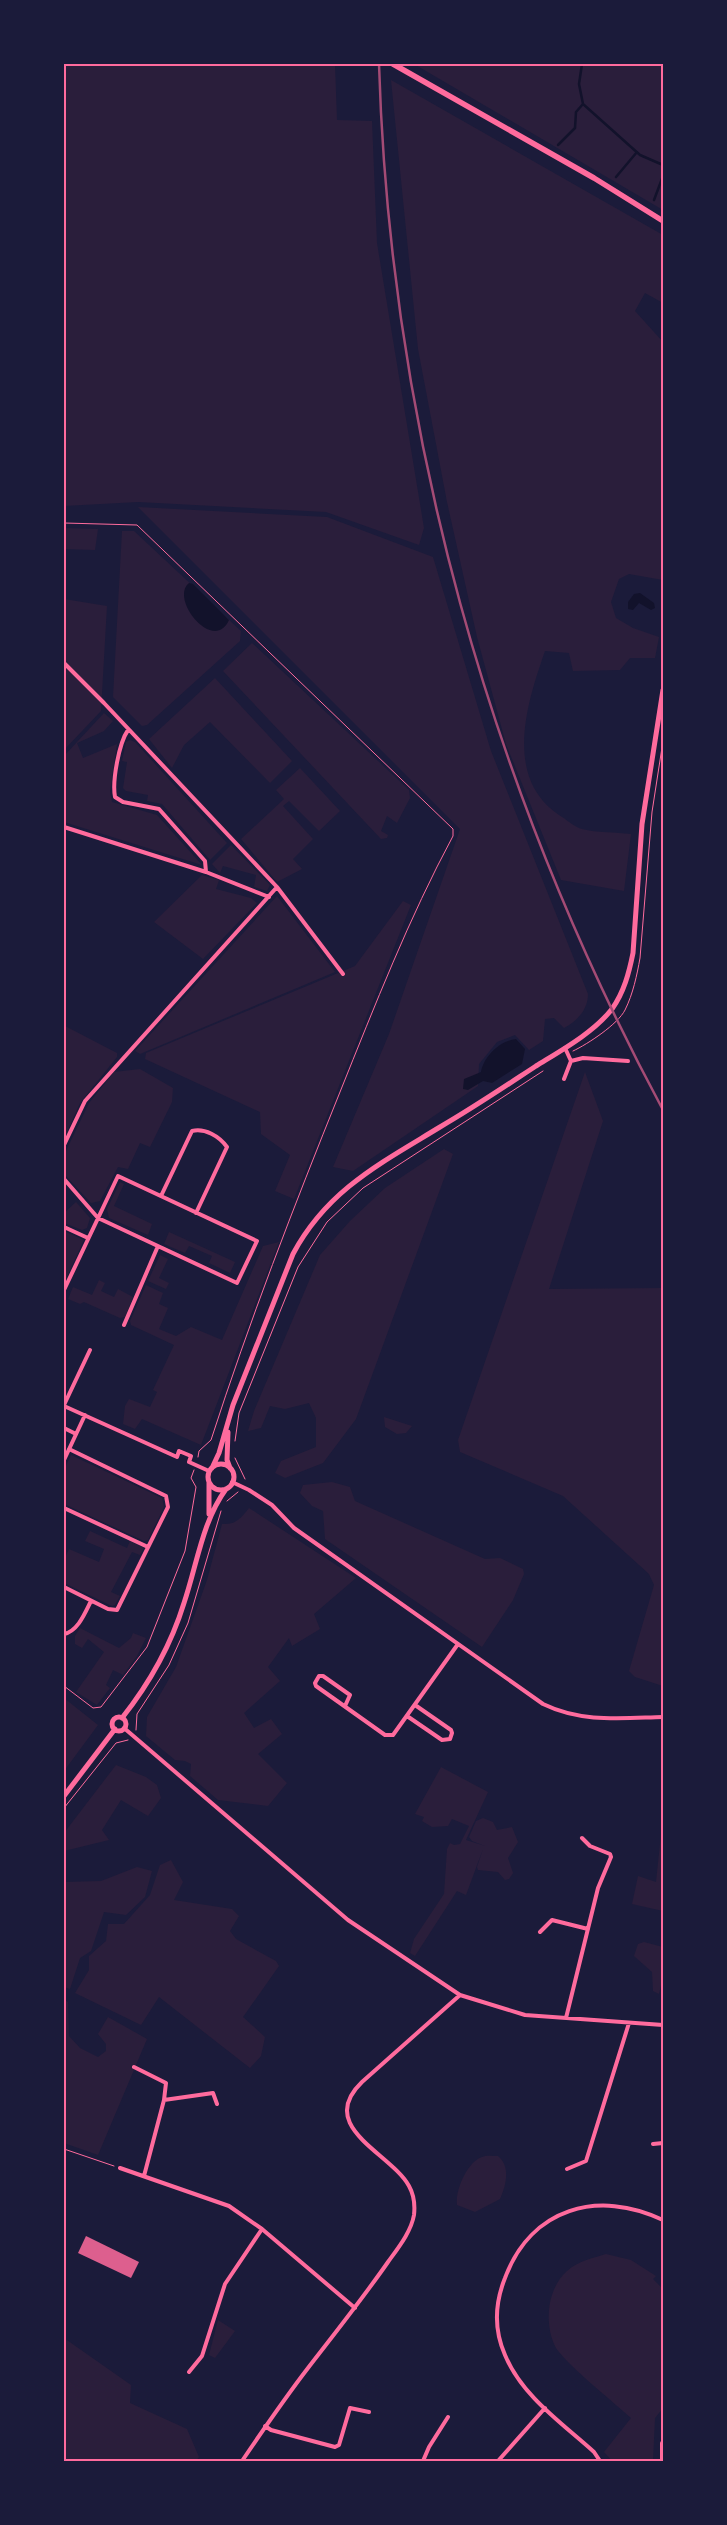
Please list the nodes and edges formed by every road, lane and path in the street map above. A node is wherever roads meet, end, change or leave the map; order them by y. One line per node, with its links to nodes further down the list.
1 (393, 64): 2 (main road)
2 (663, 221)
3 (64, 523): 37 (path)
4 (64, 663): 6 (street)
5 (663, 690): 12 (street)
6 (128, 730): 8 (street); 9 (street)
7 (64, 827): 8 (street)
8 (206, 872): 10 (street)
9 (277, 887): 10 (street); 11 (street)
10 (268, 897): 17 (street)
11 (343, 974)
12 (565, 1048): 13 (street); 30 (street)
13 (572, 1061): 14 (street); 16 (street)
14 (628, 1062)
15 (543, 1071): 33 (path)
16 (564, 1078)
17 (64, 1145)
18 (64, 1179): 21 (street)
19 (160, 1196): 20 (street); 20 (street); 21 (street)
20 (196, 1213): 24 (street)
21 (98, 1218): 23 (street); 24 (street)
22 (64, 1227): 23 (street)
23 (88, 1238): 25 (street)
24 (158, 1246): 26 (street)
25 (64, 1290)
26 (124, 1325)
27 (90, 1350): 28 (street)
28 (64, 1406): 29 (street)
29 (85, 1415): 32 (street); 37 (street)
30 (228, 1421): 38 (street); 39 (street)
31 (64, 1428): 32 (street)
32 (76, 1434): 34 (street)
33 (235, 1443)
34 (69, 1449): 36 (street); 46 (street)
35 (232, 1456): 40 (path)
36 (64, 1460)
37 (195, 1465): 39 (street); 51 (path)
38 (231, 1469): 39 (street); 42 (street)
39 (210, 1470): 41 (street)
40 (244, 1479)
41 (209, 1482): 43 (street); 45 (street)
42 (232, 1482): 43 (street); 50 (street)
43 (226, 1489): 45 (street)
44 (64, 1508): 46 (street)
45 (208, 1522): 56 (street)
46 (148, 1547): 48 (street)
47 (64, 1587): 48 (street)
48 (91, 1601): 49 (street)
49 (64, 1634)
50 (458, 1644): 52 (street); 55 (street)
51 (64, 1686)
52 (415, 1705): 54 (street); 54 (street)
53 (345, 1706): 53 (street); 54 (street)
54 (408, 1716)
55 (663, 1717)
56 (122, 1718): 57 (street); 58 (street)
57 (124, 1728): 58 (street); 65 (street)
58 (115, 1729): 60 (street)
59 (130, 1740): 61 (path)
60 (64, 1796)
61 (64, 1808)
62 (582, 1838): 63 (street)
63 (588, 1929): 64 (street); 66 (street)
64 (540, 1932)
65 (460, 1995): 66 (street); 80 (street)
66 (566, 2018): 67 (street)
67 (630, 2023): 68 (street); 76 (street)
68 (663, 2025)
69 (134, 2067): 70 (street)
70 (164, 2100): 71 (street); 77 (street)
71 (218, 2104)
72 (663, 2143): 73 (street)
73 (653, 2144)
74 (64, 2149): 75 (path)
75 (120, 2168): 77 (street)
76 (567, 2169)
77 (144, 2176): 79 (street)
78 (663, 2220): 82 (street)
79 (262, 2229): 80 (street); 81 (street)
80 (355, 2308): 85 (street)
81 (189, 2372)
82 (545, 2408): 89 (street); 90 (street)
83 (369, 2412): 85 (street)
84 (448, 2418): 88 (street)
85 (266, 2426): 87 (street)
86 (662, 2443): 91 (street)
87 (242, 2461)
88 (423, 2461)
89 (498, 2461)
90 (600, 2461)
91 (662, 2461)

